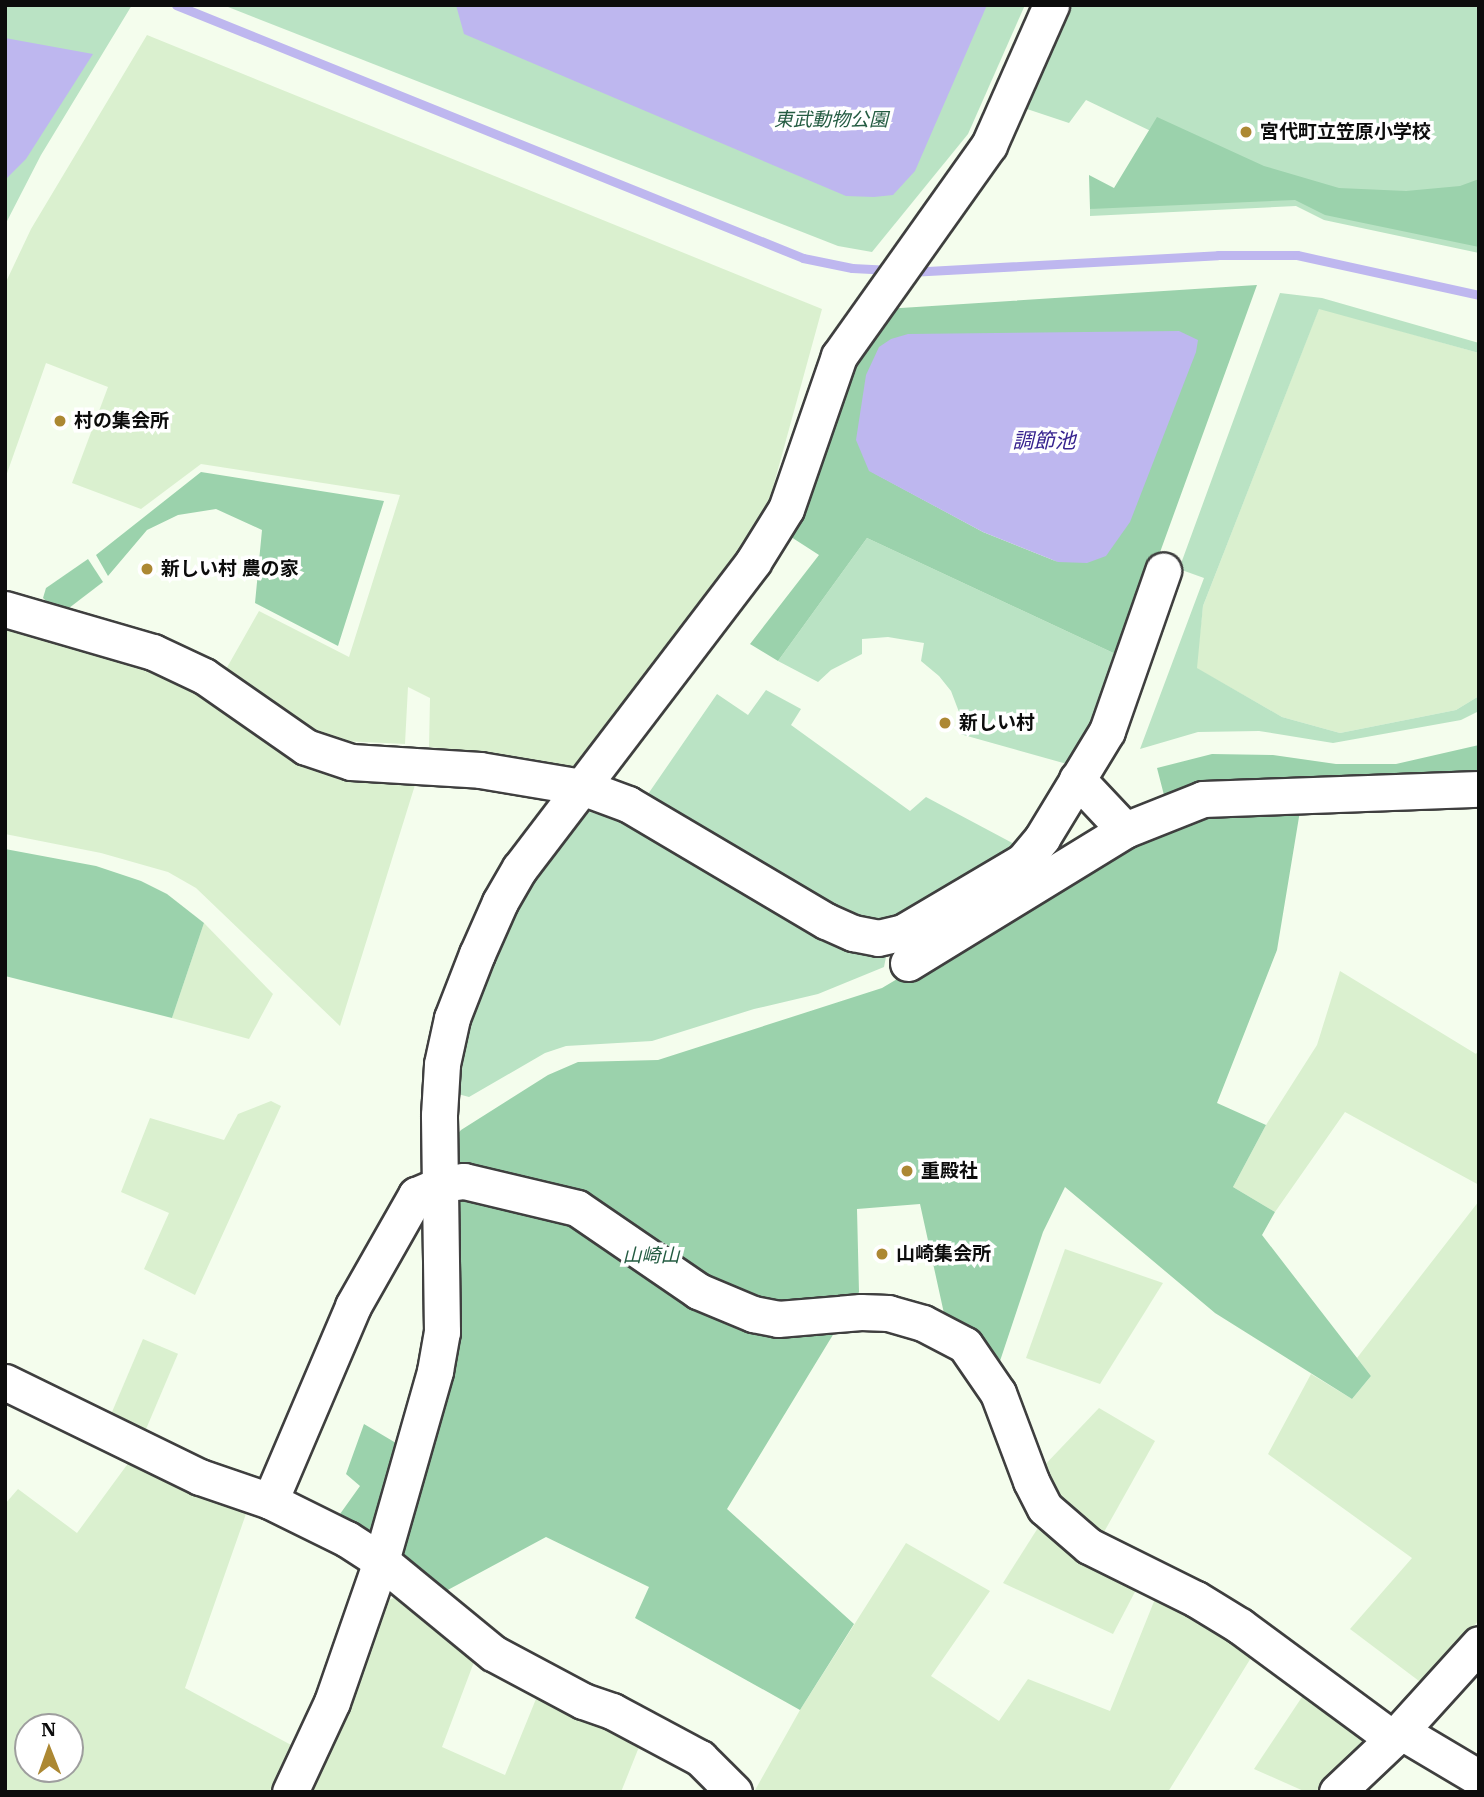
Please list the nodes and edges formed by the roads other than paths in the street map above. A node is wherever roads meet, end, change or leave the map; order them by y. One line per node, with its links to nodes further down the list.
1 (1051, 5): 5 (street)
2 (1163, 571): 4 (street)
3 (5, 609): 5 (street)
4 (1077, 779): 5 (street); 7 (street)
5 (582, 787): 9 (street)
6 (1479, 789): 7 (street)
7 (1125, 830): 8 (street)
8 (908, 963)
9 (442, 1184): 11 (street); 12 (street); 14 (street)
10 (5, 1382): 11 (street)
11 (270, 1502): 12 (street)
12 (381, 1561): 16 (street); 17 (street)
13 (1479, 1644): 14 (street)
14 (1396, 1735): 15 (street); 18 (street)
15 (1479, 1778)
16 (290, 1792)
17 (734, 1792)
18 (1337, 1792)

